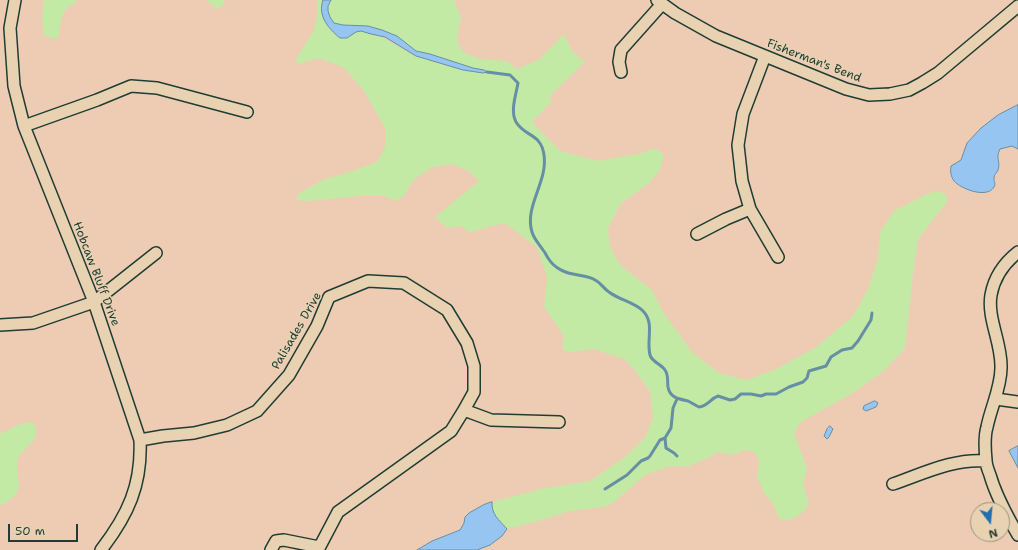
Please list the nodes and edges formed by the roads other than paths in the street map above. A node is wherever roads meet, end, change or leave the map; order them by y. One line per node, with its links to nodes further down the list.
1 (14, 0): 7 (street, Hobcaw Bluff Drive)
2 (659, 2): 4 (street, Fisherman's Bend); 5 (street)
3 (1018, 6): 4 (street, Fisherman's Bend)
4 (765, 56): 8 (street)
5 (621, 72)
6 (247, 112): 7 (street)
7 (24, 126): 13 (street, Hobcaw Bluff Drive)
8 (750, 209): 9 (street); 12 (street)
9 (697, 234)
10 (1018, 252): 15 (street)
11 (156, 253): 13 (street)
12 (778, 257)
13 (94, 302): 14 (street); 19 (street, Hobcaw Bluff Drive)
14 (0, 325)
15 (996, 399): 16 (street); 20 (street)
16 (1018, 402)
17 (464, 410): 18 (street); 19 (street, Palisades Drive); 23 (street, Palisades Drive)
18 (559, 422)
19 (140, 440): 24 (street, Hobcaw Bluff Drive)
20 (986, 461): 21 (street); 22 (street)
21 (893, 484)
22 (1018, 535)
23 (318, 549): 25 (street, Palisades Drive)
24 (101, 550)
25 (271, 550)

